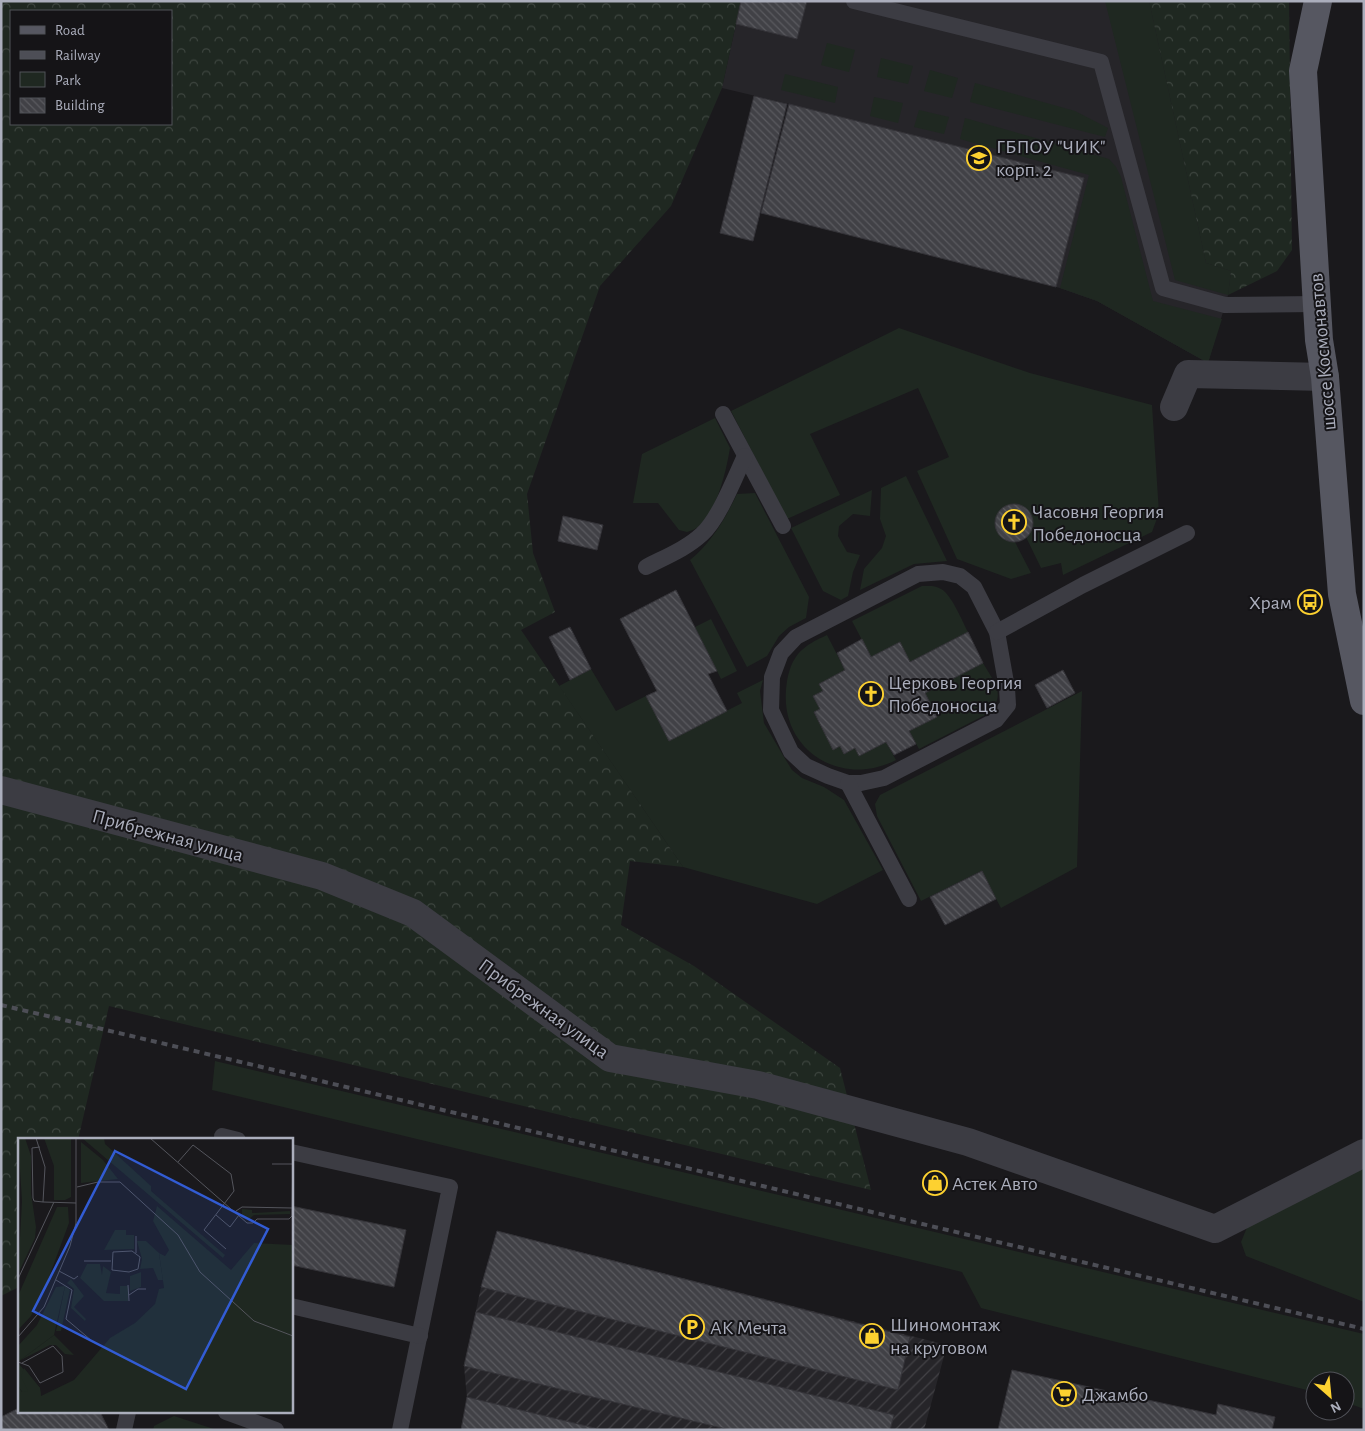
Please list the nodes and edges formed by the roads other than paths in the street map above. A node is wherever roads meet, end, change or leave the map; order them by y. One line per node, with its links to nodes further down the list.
1 (854, 1): 3 (lane)
2 (1318, 1): 4 (main road, шоссе Космонавтов)
3 (900, 7): 4 (lane)
4 (1317, 304): 5 (main road, шоссе Космонавтов)
5 (1325, 377): 6 (street); 13 (main road, шоссе Космонавтов)
6 (1174, 407)
7 (724, 414): 8 (lane)
8 (745, 456): 9 (lane); 11 (lane)
9 (783, 526)
10 (1187, 533): 12 (lane)
11 (646, 567)
12 (997, 632): 14 (lane); 14 (lane)
13 (1364, 701)
14 (848, 784): 16 (lane)
15 (1, 790): 20 (street, Прибрежная улица)
16 (909, 899)
17 (222, 1136): 18 (lane)
18 (230, 1138)
19 (292, 1152): 22 (lane)
20 (1364, 1153)
21 (292, 1306): 22 (lane)
22 (420, 1336): 28 (lane)
23 (128, 1414): 26 (lane)
24 (237, 1414): 25 (lane)
25 (254, 1417): 27 (lane)
26 (124, 1430)
27 (276, 1430)
28 (400, 1430)

